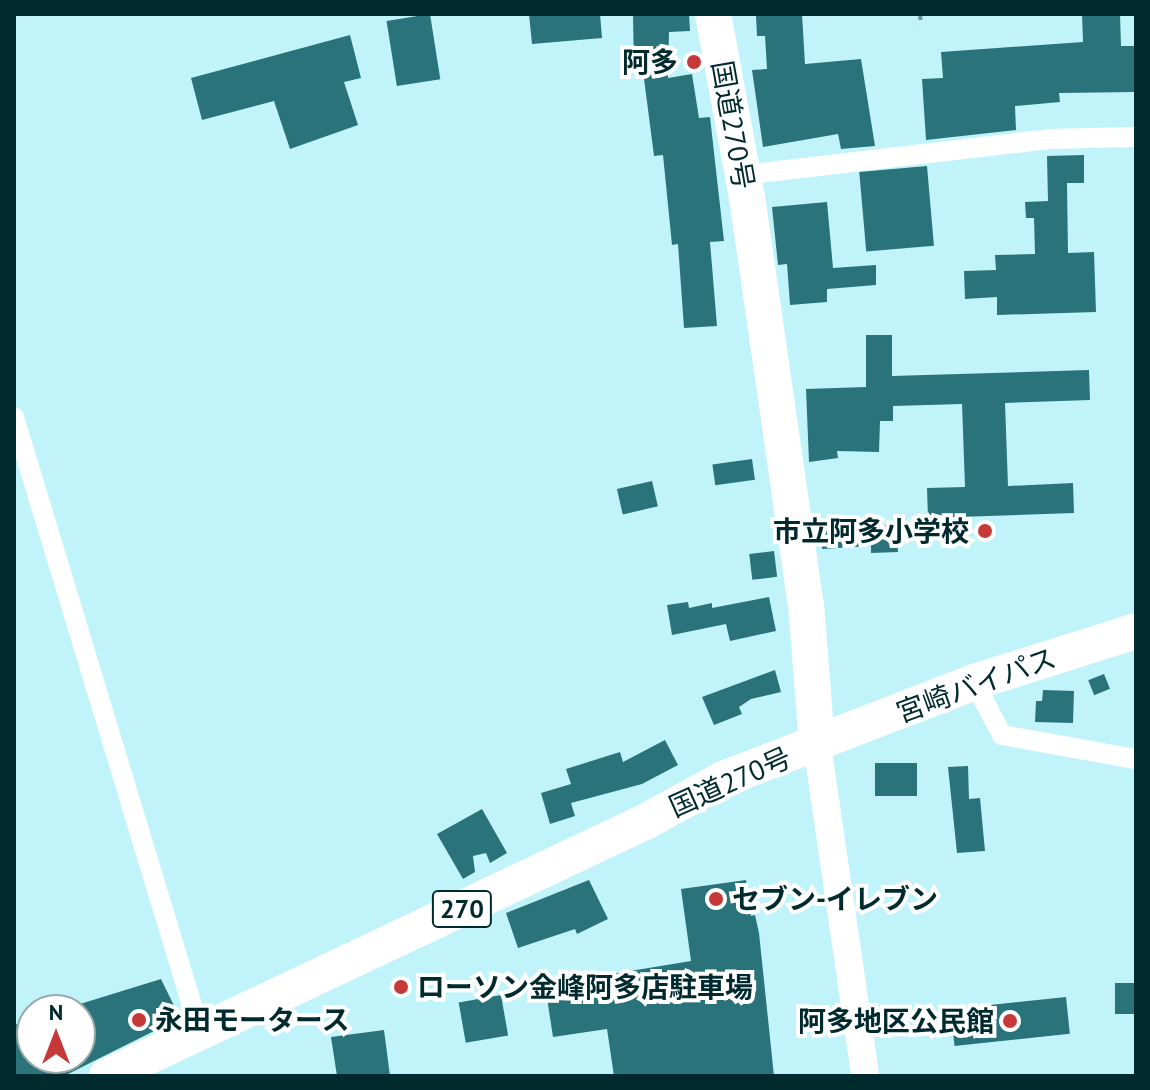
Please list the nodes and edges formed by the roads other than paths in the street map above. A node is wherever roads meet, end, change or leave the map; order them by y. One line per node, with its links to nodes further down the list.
1 (713, 14): 3 (highway, 国道270号)
2 (1136, 137): 3 (street)
3 (743, 175): 7 (highway, 国道270号)
4 (14, 417): 9 (street)
5 (1136, 631): 6 (highway, 宮崎バイパス / 270)
6 (974, 682): 7 (highway, 宮崎バイパス / 270); 8 (street)
7 (817, 745): 9 (highway, 国道270号 / 270); 11 (main road)
8 (1136, 759)
9 (200, 1032): 10 (highway, 国道270号 / 270)
10 (107, 1076)
11 (865, 1076)

